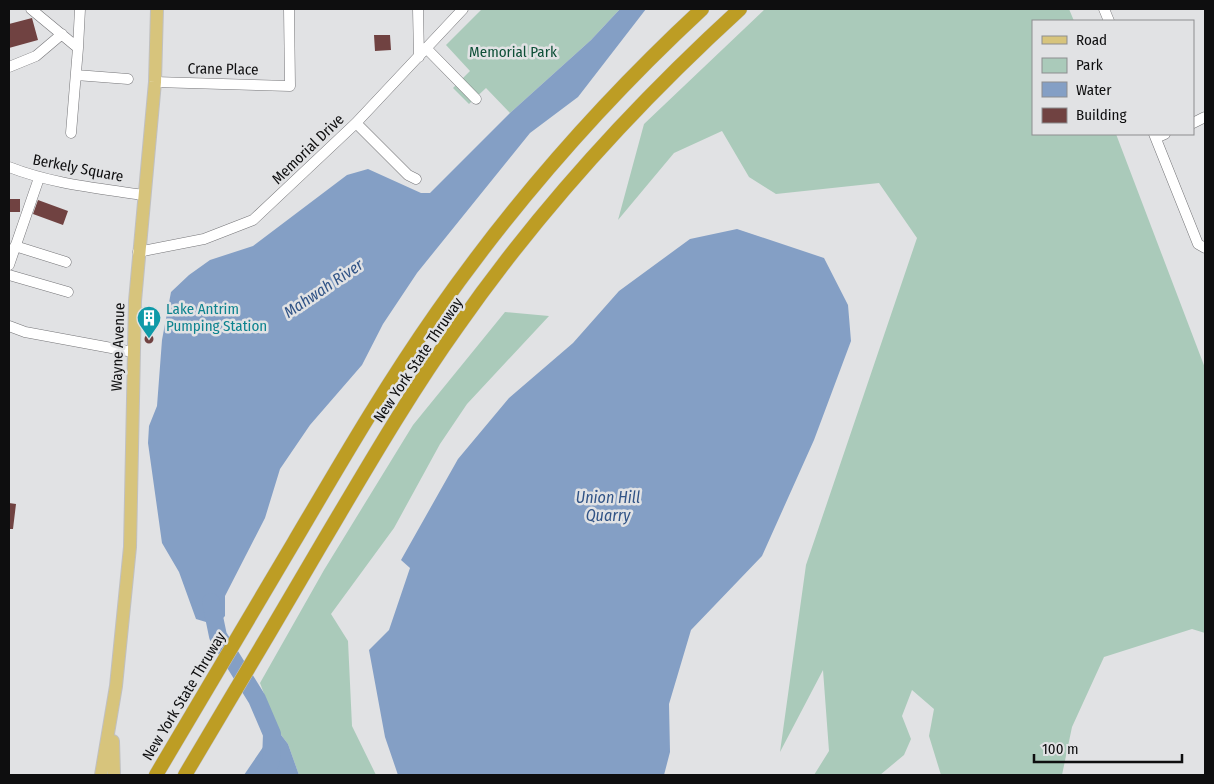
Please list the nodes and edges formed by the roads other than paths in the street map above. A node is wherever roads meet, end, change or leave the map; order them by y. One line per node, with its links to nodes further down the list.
1 (31, 9): 9 (street)
2 (80, 9): 10 (street)
3 (157, 9): 16 (main road, Wayne Avenue)
4 (289, 9): 16 (street, Crane Place)
5 (418, 9): 12 (street)
6 (463, 9): 11 (street, Memorial Drive)
7 (702, 9): 37 (highway, New York State Thruway)
8 (740, 9): 38 (highway, New York State Thruway)
9 (62, 34): 10 (street); 13 (street)
10 (78, 48): 14 (street)
11 (426, 49): 12 (street, Memorial Drive); 17 (street)
12 (419, 57): 18 (street, Memorial Drive)
13 (9, 67)
14 (76, 75): 15 (street); 19 (street)
15 (128, 79)
16 (155, 82): 24 (main road, Wayne Avenue)
17 (476, 99)
18 (356, 123): 23 (street); 27 (street, Memorial Drive)
19 (71, 133)
20 (1158, 135): 26 (street)
21 (9, 167): 22 (street, Berkely Square)
22 (39, 178): 24 (street, Berkely Square); 25 (street)
23 (416, 179)
24 (143, 195): 27 (main road, Wayne Avenue)
25 (15, 246): 28 (street); 29 (street)
26 (1205, 248)
27 (138, 252): 33 (main road, Wayne Avenue)
28 (66, 262)
29 (9, 265)
30 (9, 276): 31 (street)
31 (68, 292)
32 (9, 326): 33 (street)
33 (133, 352): 34 (main road, Wayne Avenue)
34 (116, 686): 35 (main road, Wayne Avenue); 36 (main road, Wayne Avenue)
35 (101, 775)
36 (114, 775)
37 (156, 775)
38 (185, 775)

